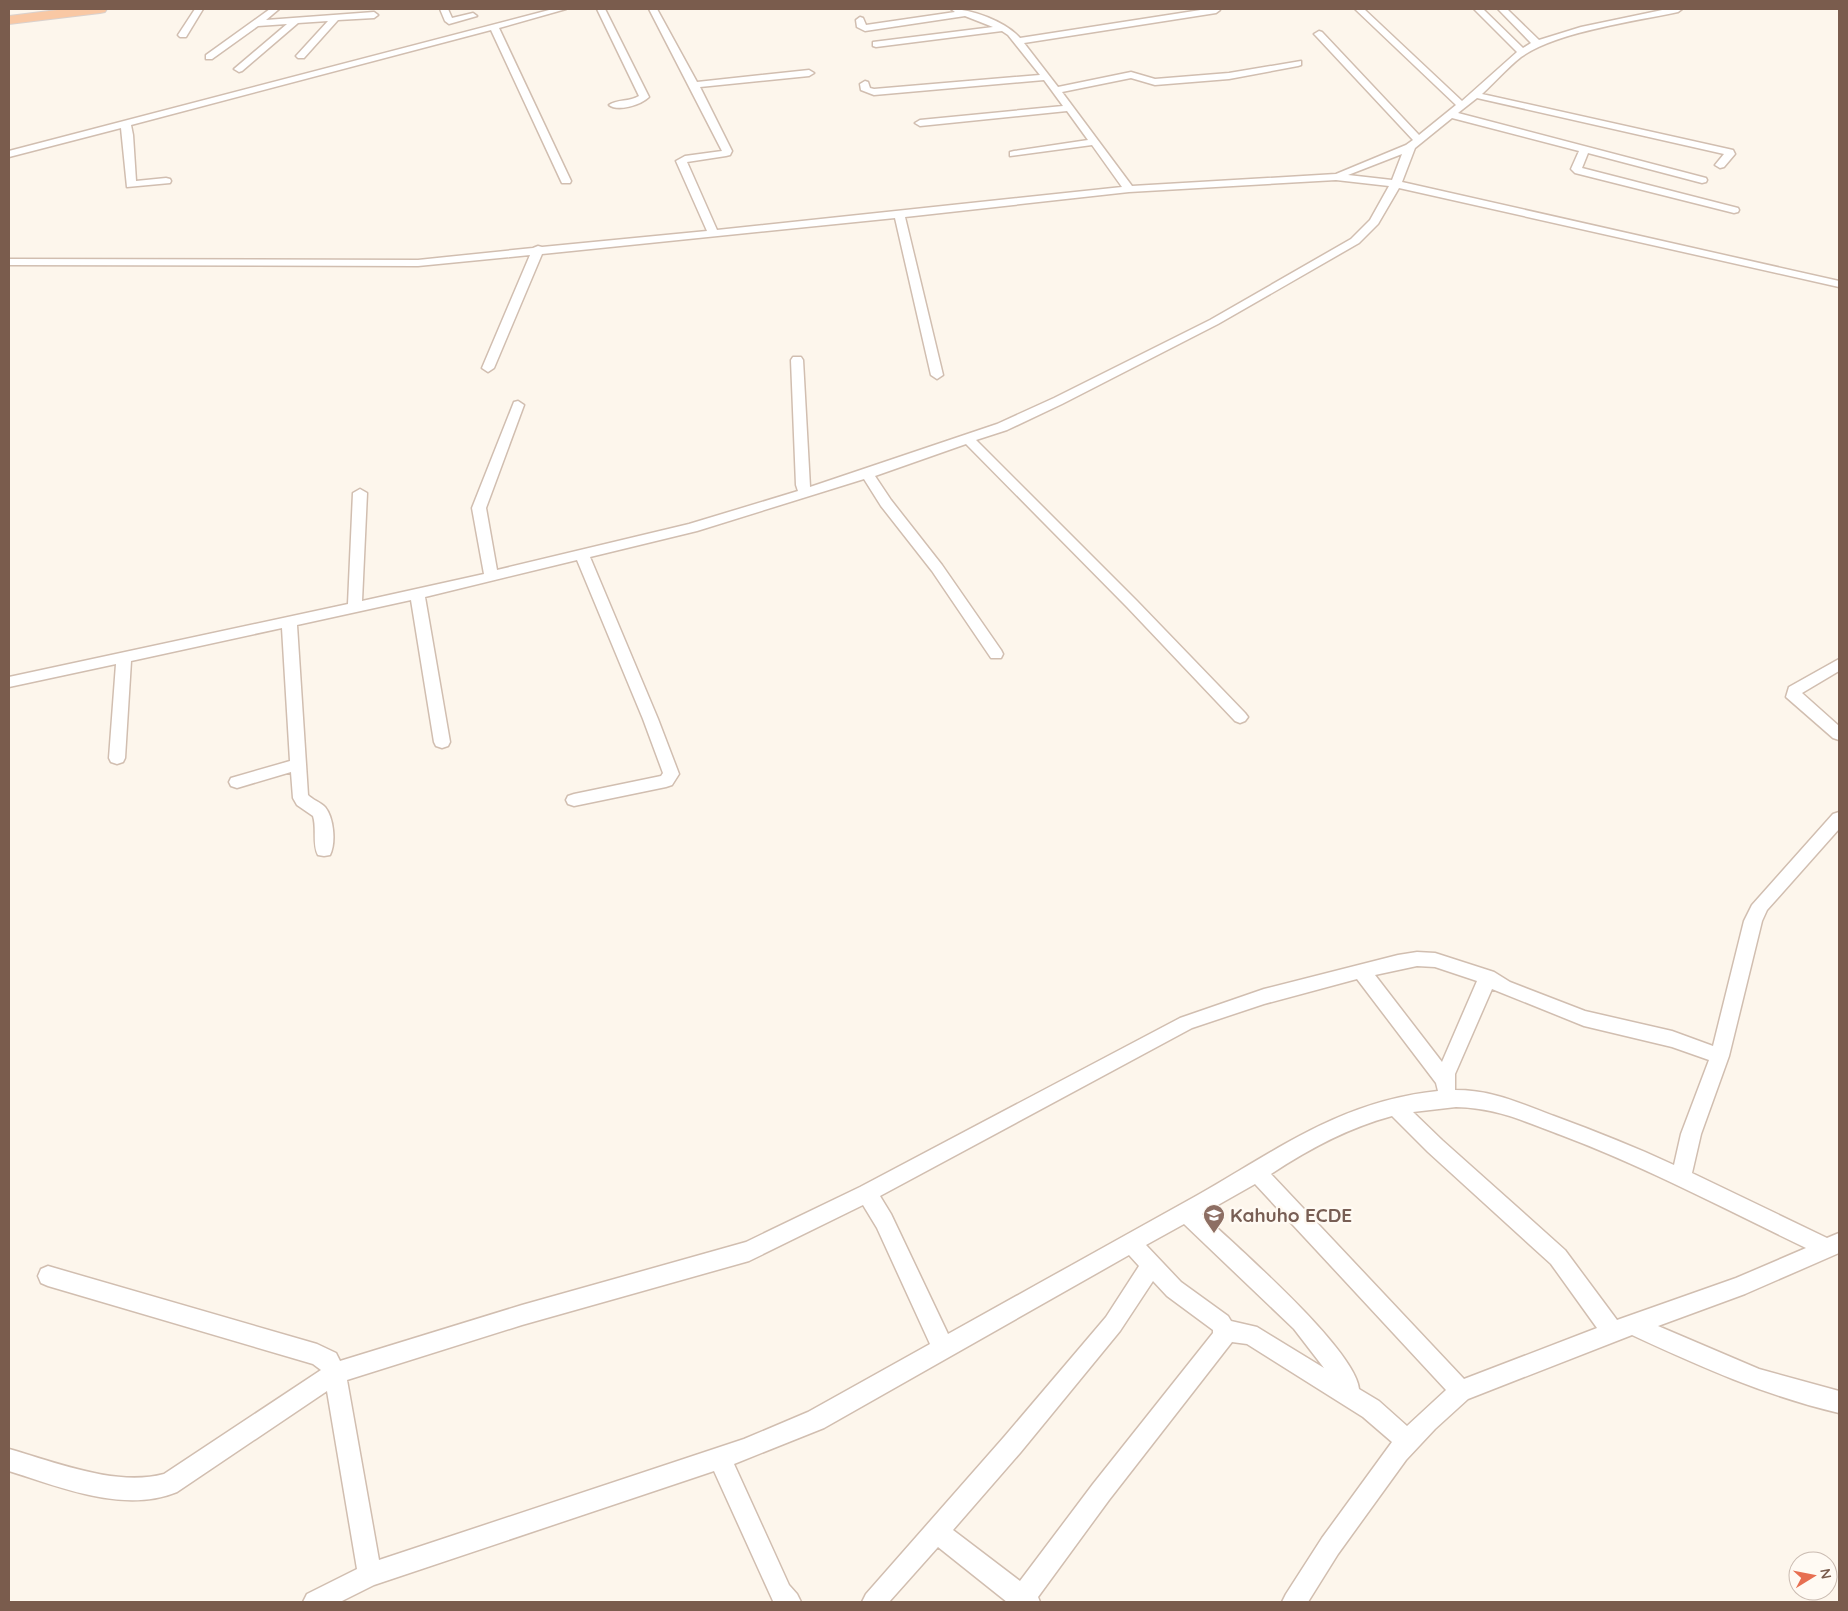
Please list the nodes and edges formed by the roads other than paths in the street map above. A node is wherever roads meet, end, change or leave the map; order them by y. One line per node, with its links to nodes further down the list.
1 (64, 9): 16 (highway)
2 (100, 9): 20 (highway)
3 (199, 9): 27 (street)
4 (275, 9): 23 (street)
5 (444, 9): 18 (street)
6 (562, 9): 24 (street)
7 (601, 9): 42 (street)
8 (652, 9): 39 (street)
9 (955, 9): 15 (street)
10 (1359, 9): 43 (street)
11 (1478, 9): 31 (street)
12 (1502, 9): 30 (street)
13 (1678, 9): 30 (street)
14 (1216, 10): 28 (street)
15 (967, 13): 21 (street); 25 (street)
16 (9, 15)
17 (374, 15): 19 (street)
18 (473, 16)
19 (334, 18): 22 (street); 32 (street)
20 (9, 20)
21 (860, 20)
22 (296, 21): 23 (street); 35 (street)
23 (256, 23): 33 (street)
24 (494, 27): 46 (street); 57 (street)
25 (1004, 28): 28 (street); 29 (street)
26 (1318, 34): 49 (street)
27 (183, 35)
28 (1018, 42): 37 (street)
29 (876, 44)
30 (1537, 44): 31 (street)
31 (1522, 52): 41 (street)
32 (302, 56)
33 (209, 57)
34 (1298, 63): 40 (street)
35 (239, 69)
36 (809, 74): 39 (street)
37 (1046, 77): 38 (street); 40 (street)
38 (865, 84)
39 (695, 85): 62 (street)
40 (1056, 90): 44 (street)
41 (1475, 95): 43 (street); 53 (street)
42 (614, 105)
43 (1461, 106): 45 (street)
44 (1068, 108): 47 (street); 48 (street)
45 (1449, 114): 49 (street); 50 (street)
46 (125, 123): 51 (street); 56 (street)
47 (920, 123)
48 (1093, 142): 52 (street); 59 (street)
49 (1414, 143): 54 (street); 58 (street)
50 (1585, 150): 55 (street); 60 (street)
51 (9, 154)
52 (1014, 154)
53 (1720, 165)
54 (1336, 177): 58 (street); 59 (street)
55 (1702, 180)
56 (166, 181)
57 (566, 181)
58 (1396, 184): 65 (street); 70 (street)
59 (1129, 188): 61 (street)
60 (1734, 210)
61 (899, 214): 62 (street); 68 (street)
62 (713, 232): 63 (street)
63 (538, 249): 64 (street); 67 (street)
64 (9, 262)
65 (1839, 284)
66 (797, 360): 73 (street)
67 (488, 368)
68 (937, 376)
69 (518, 405): 75 (street)
70 (968, 440): 71 (street); 83 (street)
71 (867, 474): 73 (street); 79 (street)
72 (360, 493): 77 (street)
73 (806, 494): 74 (street)
74 (582, 554): 75 (street); 89 (street)
75 (491, 576): 76 (street)
76 (417, 594): 77 (street); 85 (street)
77 (355, 607): 78 (street)
78 (288, 622): 80 (street); 87 (street)
79 (996, 654)
80 (124, 657): 82 (street); 86 (street)
81 (1839, 664): 84 (street)
82 (9, 682)
83 (1240, 717)
84 (1839, 734)
85 (442, 742)
86 (118, 758)
87 (298, 764): 88 (street); 91 (street)
88 (237, 782)
89 (574, 800)
90 (1839, 818): 94 (street)
91 (324, 850)
92 (1361, 971): 93 (street); 95 (street); 99 (street)
93 (1488, 977): 94 (street); 95 (street)
94 (1720, 1056): 98 (street)
95 (1446, 1090): 96 (street); 98 (street)
96 (1398, 1108): 97 (street); 105 (street)
97 (1257, 1172): 100 (street); 109 (street)
98 (1681, 1178): 102 (street)
99 (867, 1193): 107 (street); 108 (street)
100 (1186, 1212): 101 (street); 110 (street)
101 (1131, 1243): 103 (street); 107 (street)
102 (1834, 1246): 105 (street)
103 (1151, 1266): 106 (street); 115 (street)
104 (48, 1276): 108 (street)
105 (1622, 1328): 109 (street); 111 (street)
106 (1224, 1330): 110 (street); 117 (street)
107 (943, 1348): 113 (street)
108 (335, 1373): 114 (street); 116 (street)
109 (1461, 1391): 112 (street)
110 (1349, 1395): 112 (street)
111 (1839, 1402)
112 (1408, 1442): 121 (street)
113 (720, 1458): 116 (street); 119 (street)
114 (9, 1460)
115 (936, 1531): 117 (street); 120 (street)
116 (370, 1575): 118 (street)
117 (1023, 1601)
118 (315, 1602)
119 (788, 1602)
120 (874, 1602)
121 (1294, 1602)

